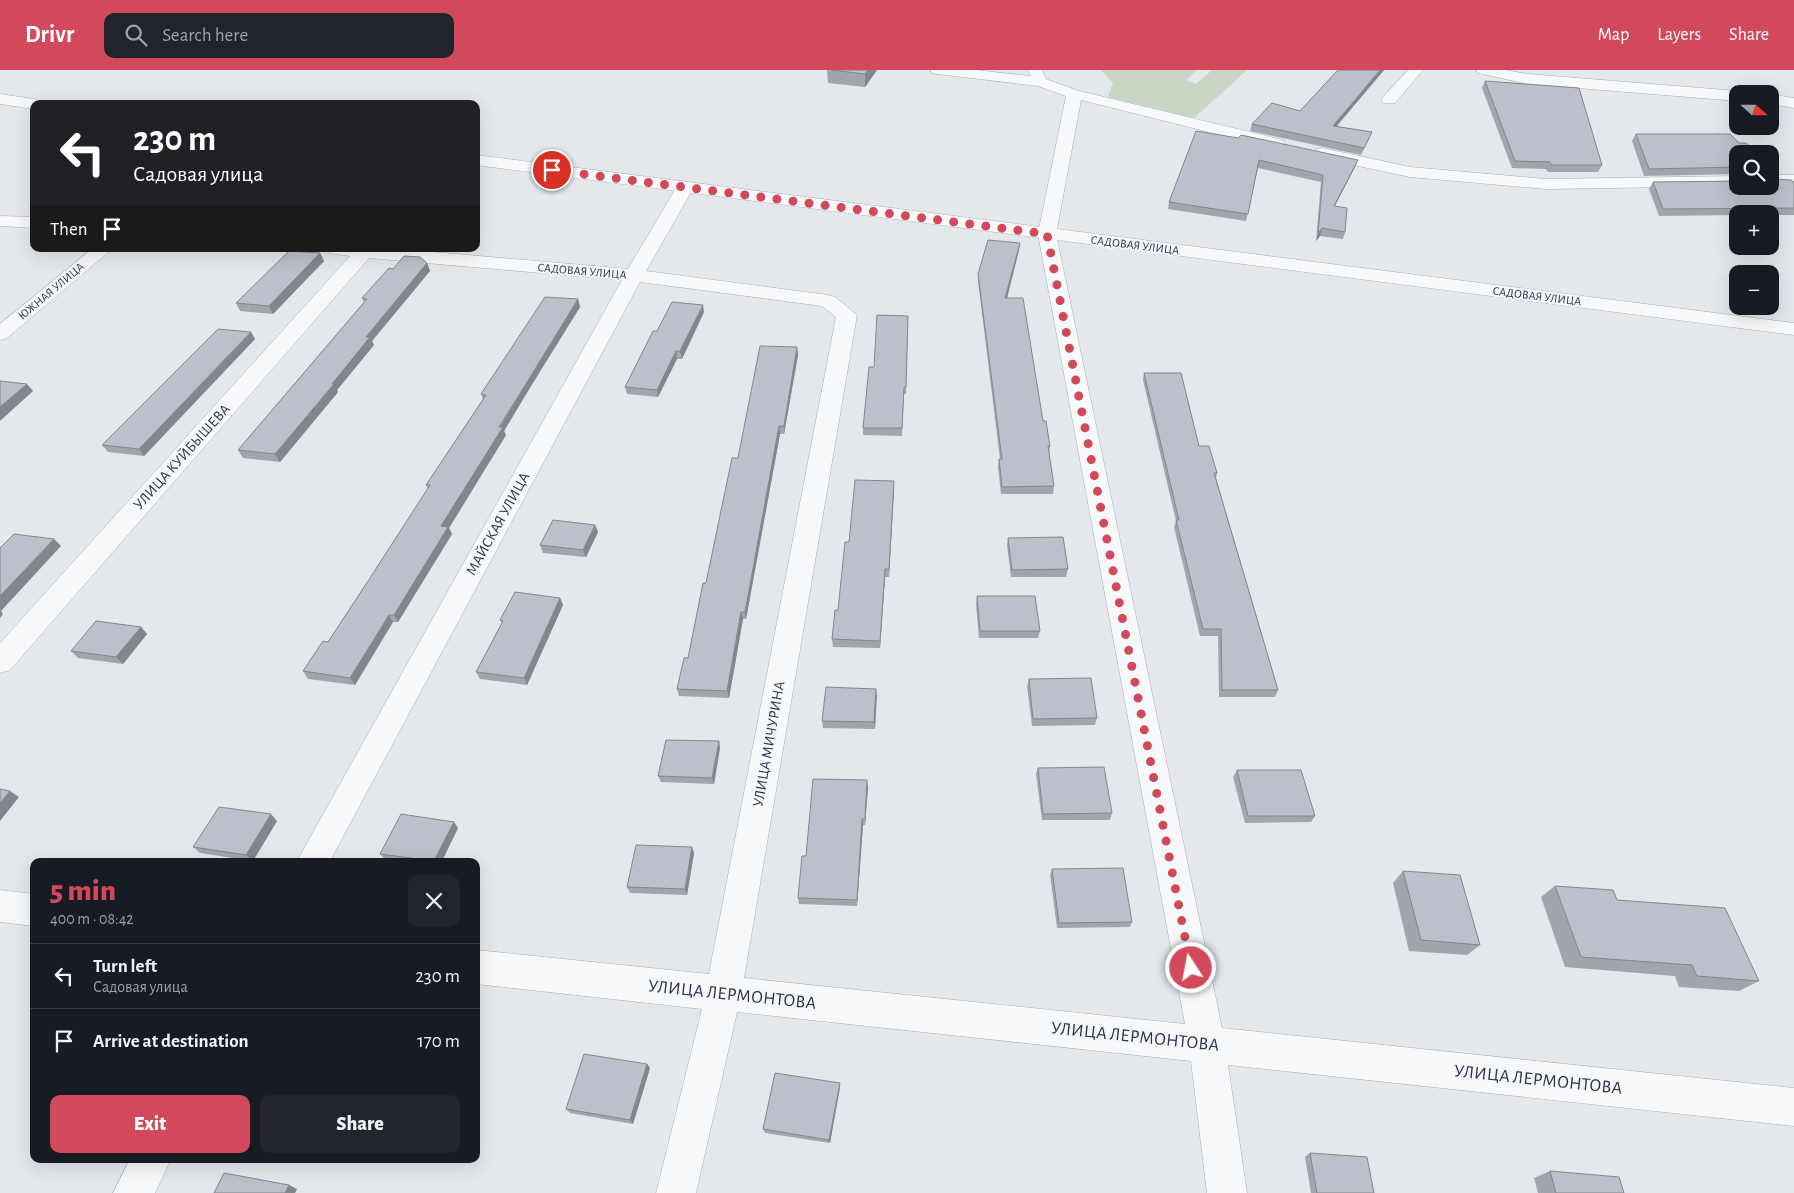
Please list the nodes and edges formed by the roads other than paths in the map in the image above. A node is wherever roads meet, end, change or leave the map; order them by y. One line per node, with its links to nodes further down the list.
1 (937, 70): 4 (street)
2 (1416, 70): 8 (street)
3 (1484, 70): 6 (street)
4 (1037, 76): 5 (street)
5 (1074, 94): 15 (street); 19 (street)
6 (1729, 95)
7 (0, 99): 10 (street)
8 (1389, 100)
9 (1779, 100): 11 (street)
10 (30, 103)
11 (1794, 103)
12 (480, 161): 16 (street, САДОВАЯ УЛИЦА)
13 (1779, 180): 14 (street)
14 (1794, 180)
15 (1729, 181)
16 (685, 187): 19 (street, САДОВАЯ УЛИЦА); 23 (street, МАЙСКАЯ УЛИЦА)
17 (0, 221): 18 (street)
18 (30, 223)
19 (1047, 234): 25 (street, САДОВАЯ УЛИЦА); 33 (street)
20 (98, 252): 26 (street, ЮЖНАЯ УЛИЦА)
21 (363, 252): 27 (street, УЛИЦА КУЙБЫШЕВА)
22 (375, 252): 23 (street, САДОВАЯ УЛИЦА)
23 (634, 276): 24 (street, САДОВАЯ УЛИЦА); 28 (street, МАЙСКАЯ УЛИЦА)
24 (828, 301): 32 (street, УЛИЦА МИЧУРИНА)
25 (1794, 329)
26 (0, 334)
27 (0, 662)
28 (316, 858)
29 (0, 906): 30 (street)
30 (30, 910)
31 (480, 967): 32 (street, УЛИЦА ЛЕРМОНТОВА)
32 (723, 994): 33 (street, УЛИЦА ЛЕРМОНТОВА); 37 (street, УЛИЦА МИЧУРИНА)
33 (1207, 1045): 34 (street, УЛИЦА ЛЕРМОНТОВА); 38 (street)
34 (1794, 1106)
35 (149, 1163): 36 (street)
36 (133, 1193)
37 (676, 1193)
38 (1227, 1193)

